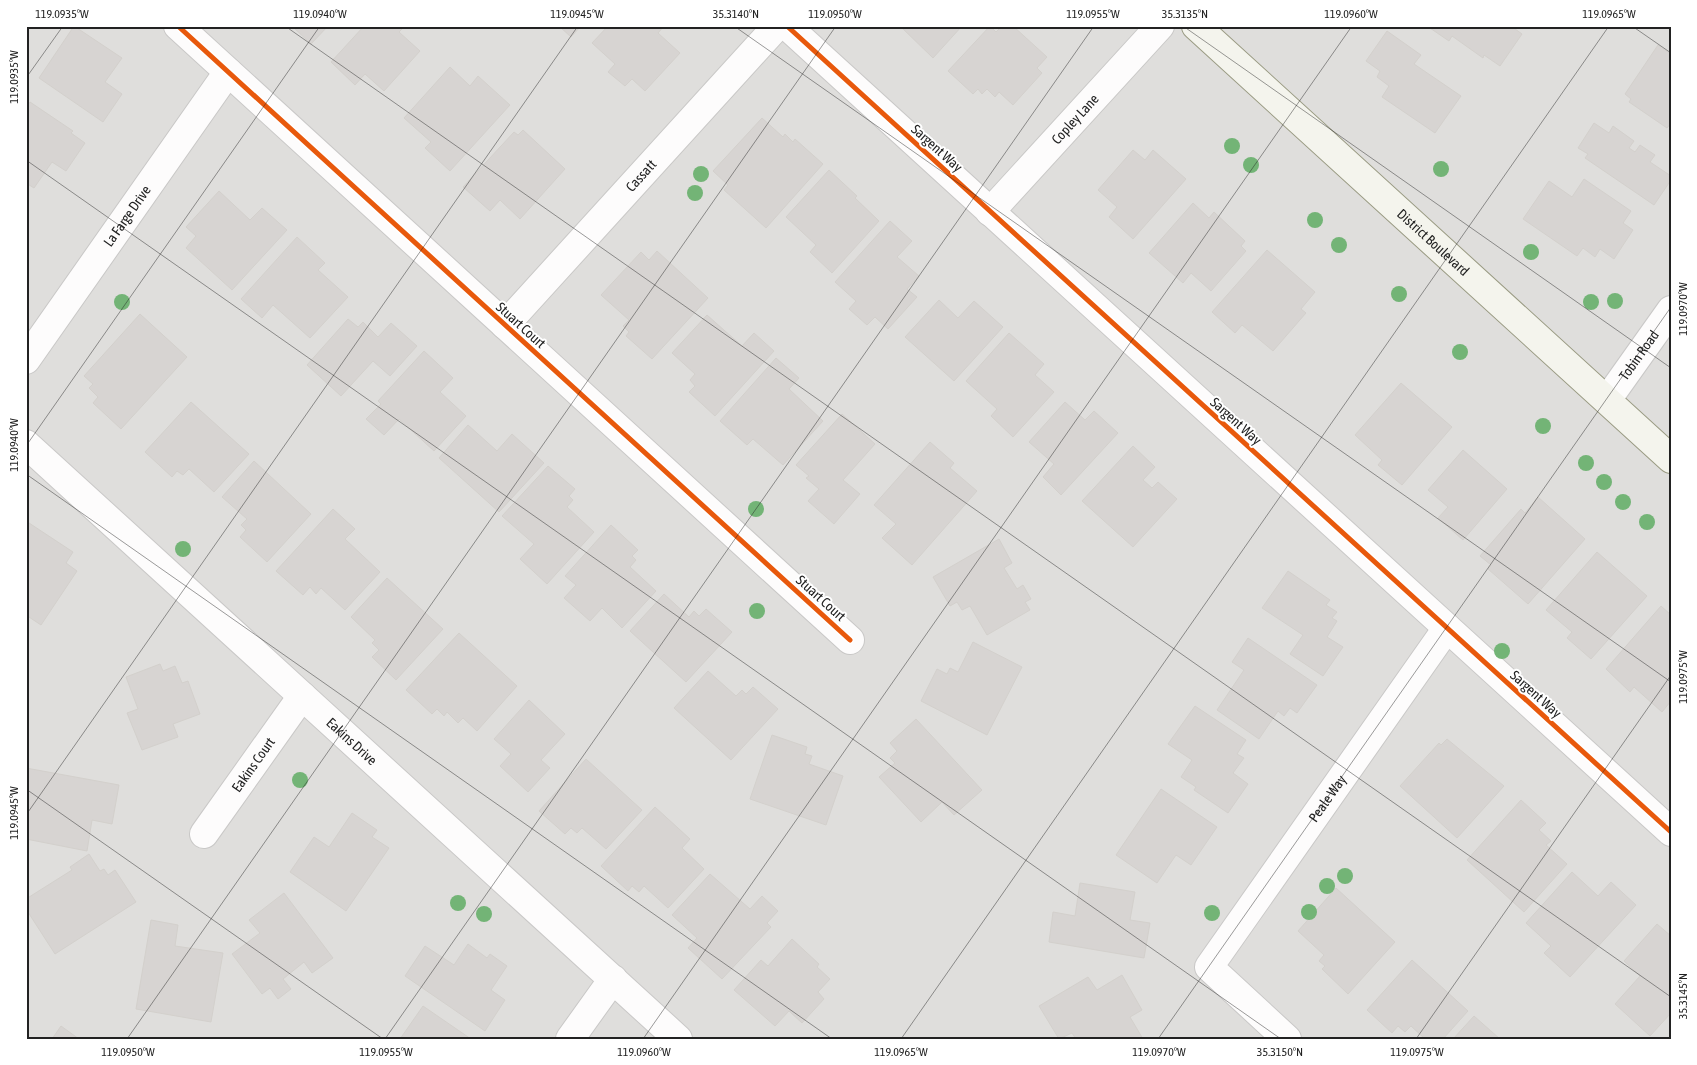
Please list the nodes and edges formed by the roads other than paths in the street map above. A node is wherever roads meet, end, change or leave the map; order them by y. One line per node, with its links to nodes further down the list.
1 (178, 26): 6 (street, Stuart Court)
2 (777, 26): 9 (street, Cassatt)
3 (787, 26): 7 (street, Sargent Way)
4 (1160, 26): 7 (street, Copley Lane)
5 (1196, 26): 11 (street, District Boulevard)
6 (228, 72): 9 (street, Stuart Court); 10 (street, La Farge Drive)
7 (990, 212): 14 (street, Sargent Way)
8 (1671, 310): 11 (street, Tobin Road)
9 (505, 325): 15 (street, Stuart Court)
10 (26, 360)
11 (1607, 400): 13 (street, District Boulevard)
12 (26, 444): 16 (street, Eakins Drive)
13 (1671, 459)
14 (1447, 628): 17 (street, Sargent Way); 22 (street, Peale Way)
15 (850, 640)
16 (302, 696): 18 (street, Eakins Court); 19 (street, Eakins Drive)
17 (1671, 832)
18 (204, 834)
19 (613, 979): 20 (street); 21 (street, Eakins Drive)
20 (570, 1039)
21 (678, 1039)
22 (1287, 1039)

